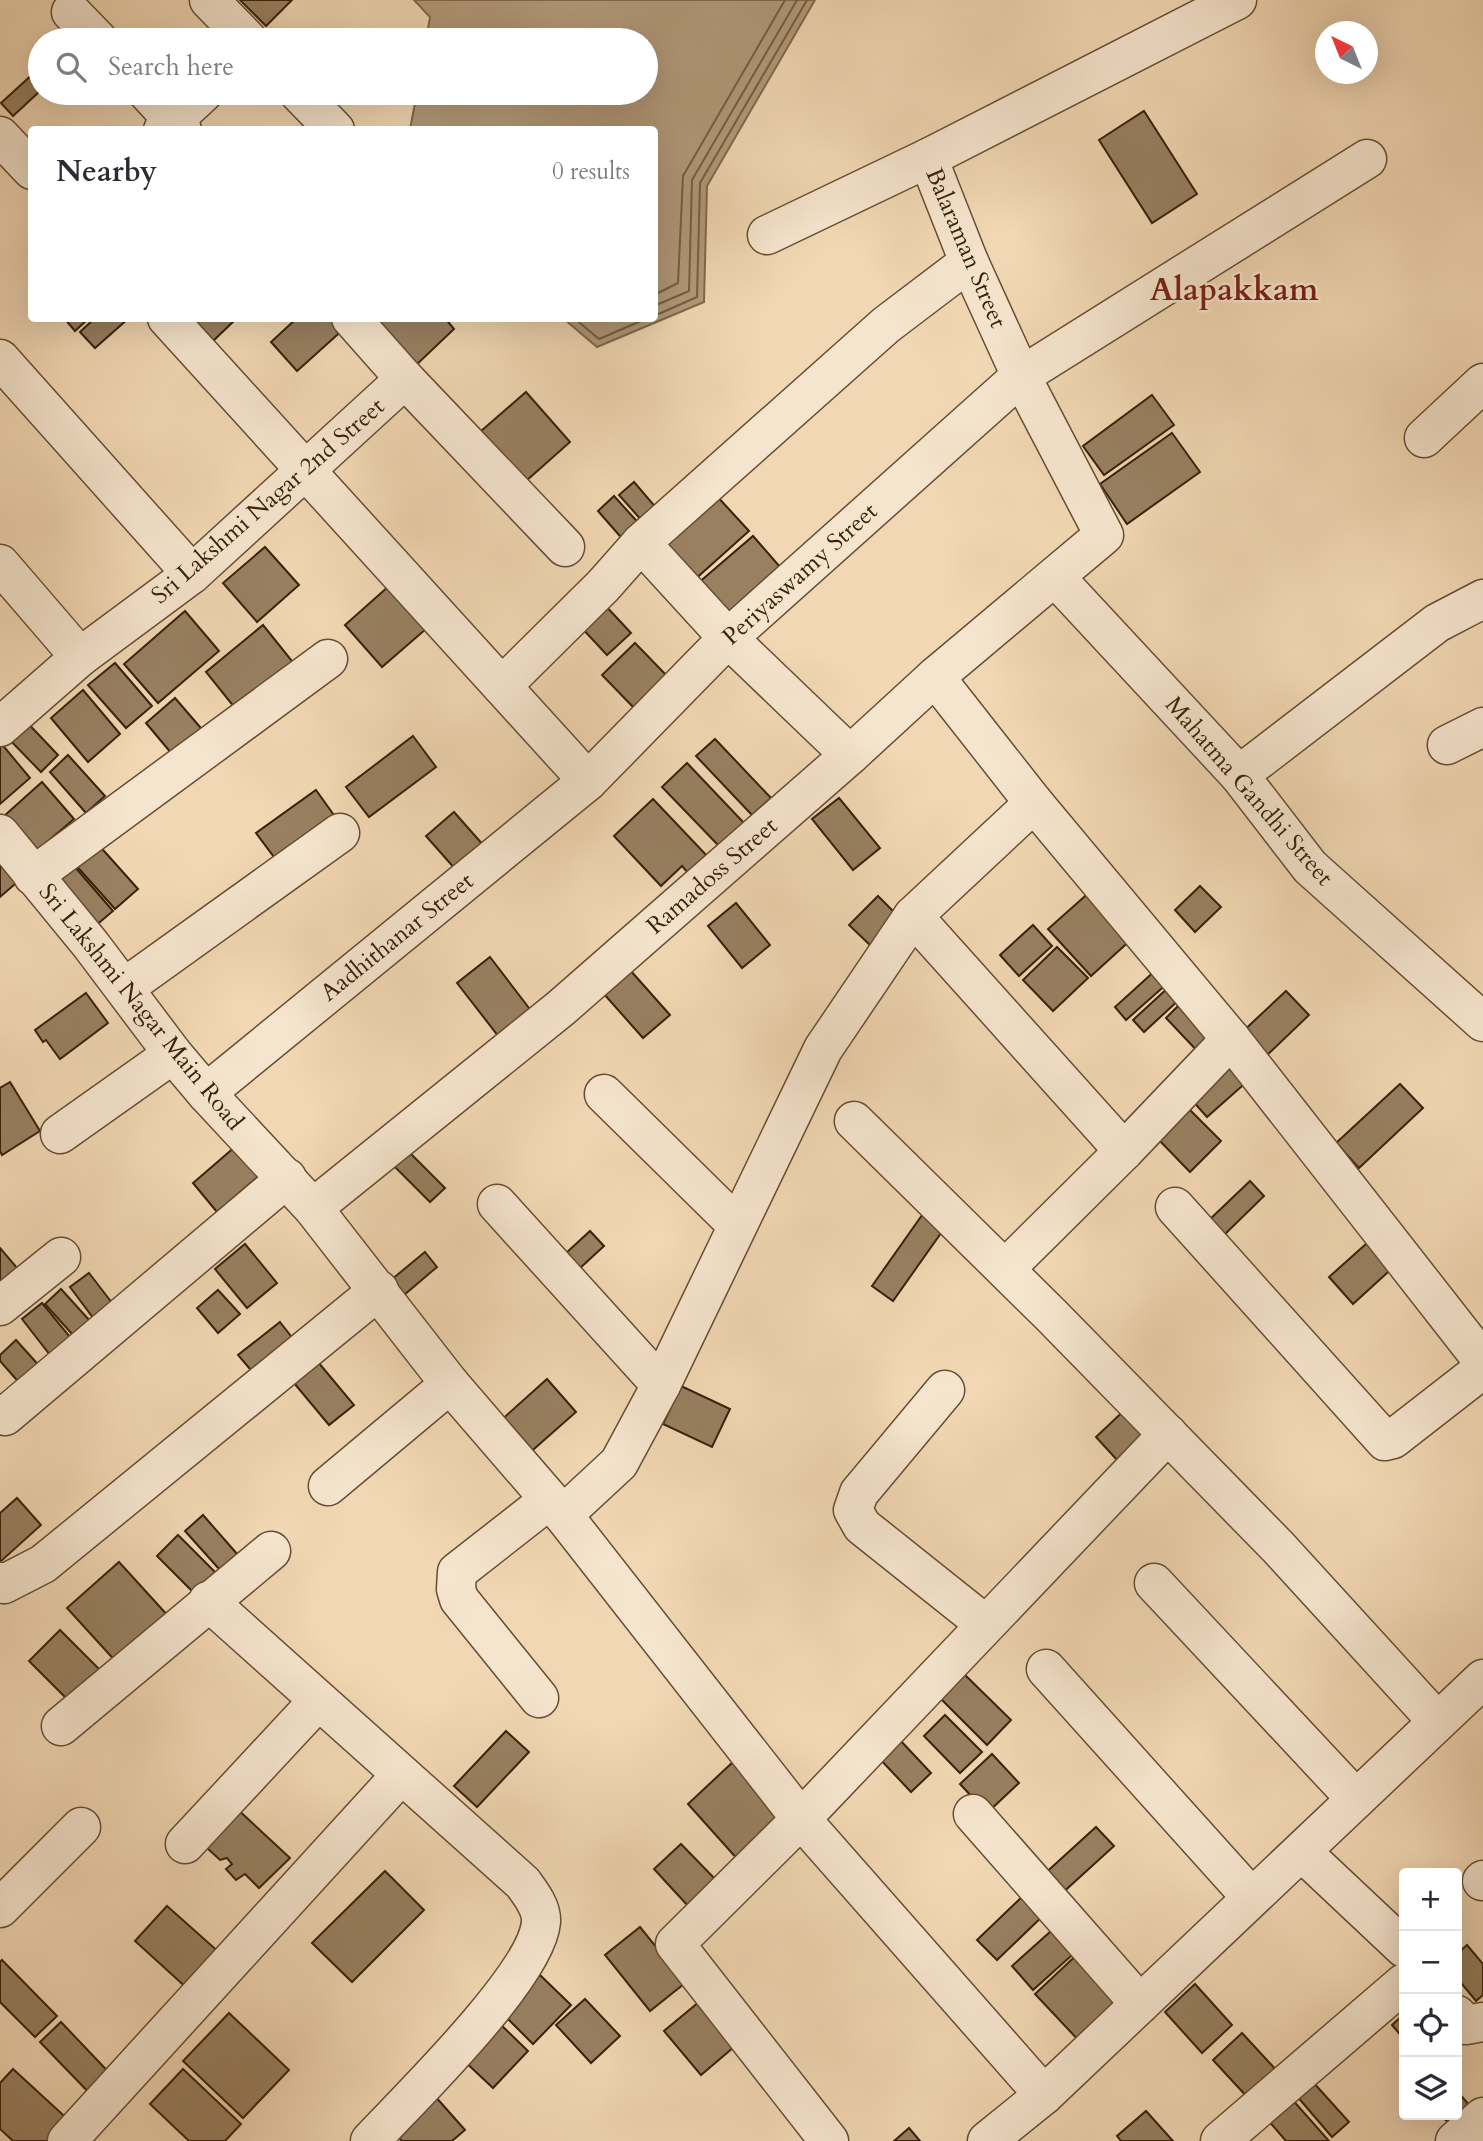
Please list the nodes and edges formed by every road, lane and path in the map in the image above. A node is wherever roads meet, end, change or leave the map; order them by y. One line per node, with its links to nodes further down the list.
1 (209, 0): 5 (street)
2 (1237, 0): 11 (street, Balaraman Street)
3 (71, 12): 4 (street)
4 (86, 28)
5 (236, 28)
6 (186, 105): 8 (street)
7 (311, 105): 9 (street)
8 (167, 118)
9 (331, 126)
10 (0, 136): 13 (street)
11 (928, 158): 14 (street); 15 (street, Balaraman Street)
12 (1367, 159): 19 (street, Periyaswamy Street)
13 (28, 166)
14 (767, 235)
15 (969, 262): 19 (street, Balaraman Street); 25 (street)
16 (171, 322): 23 (street)
17 (355, 322): 20 (street)
18 (0, 359): 28 (street)
19 (1021, 376): 24 (street, Balaraman Street); 31 (street, Periyaswamy Street)
20 (405, 379): 23 (street, Sri Lakshmi Nagar 2nd Street); 26 (street)
21 (1483, 383): 22 (street)
22 (1424, 438)
23 (306, 471): 28 (street, Sri Lakshmi Nagar 2nd Street); 35 (street)
24 (1104, 536): 29 (street, Ramadoss Street)
25 (641, 542): 31 (street); 35 (street)
26 (565, 547)
27 (0, 564): 32 (street)
28 (192, 574): 32 (street, Sri Lakshmi Nagar 2nd Street)
29 (1055, 577): 34 (street, Ramadoss Street); 40 (street, Mahatma Gandhi Street)
30 (1483, 599): 40 (street)
31 (728, 638): 39 (street); 41 (street, Periyaswamy Street)
32 (80, 657): 37 (street, Sri Lakshmi Nagar 2nd Street)
33 (328, 659): 45 (street)
34 (935, 677): 39 (street, Ramadoss Street); 42 (street)
35 (502, 686): 41 (street)
36 (1483, 726): 38 (street)
37 (0, 727)
38 (1447, 745)
39 (850, 755): 59 (street, Ramadoss Street)
40 (1239, 775): 48 (street, Mahatma Gandhi Street)
41 (588, 781): 51 (street, Aadhithanar Street)
42 (1034, 803): 46 (street); 49 (street)
43 (340, 833): 47 (street)
44 (0, 835): 45 (street, Sri Lakshmi Nagar Main Road)
45 (33, 876): 47 (street, Sri Lakshmi Nagar Main Road)
46 (913, 916): 55 (street); 60 (street)
47 (124, 988): 50 (street, Sri Lakshmi Nagar Main Road)
48 (1483, 1023)
49 (1231, 1039): 55 (street); 65 (street)
50 (173, 1054): 51 (street, Sri Lakshmi Nagar Main Road); 54 (street)
51 (206, 1093): 56 (street, Sri Lakshmi Nagar Main Road)
52 (604, 1094): 60 (street)
53 (854, 1121): 62 (street)
54 (60, 1134)
55 (1124, 1151): 62 (street)
56 (287, 1178): 59 (street, Sri Lakshmi Nagar Main Road); 70 (street)
57 (497, 1204): 68 (street)
58 (1175, 1207): 66 (street)
59 (313, 1208): 63 (street, Sri Lakshmi Nagar Main Road)
60 (737, 1225): 68 (street)
61 (61, 1257): 64 (street)
62 (1005, 1269): 71 (street)
63 (379, 1290): 67 (street, Sri Lakshmi Nagar Main Road); 75 (street)
64 (0, 1306)
65 (1483, 1361)
66 (1483, 1369)
67 (450, 1384): 72 (street); 73 (street, Sri Lakshmi Nagar Main Road)
68 (662, 1385): 73 (street)
69 (945, 1390): 78 (street)
70 (5, 1416)
71 (1168, 1434): 78 (street); 83 (street)
72 (328, 1486)
73 (556, 1508): 81 (street); 88 (street, Sri Lakshmi Nagar Main Road)
74 (271, 1552): 77 (street)
75 (0, 1582)
76 (1154, 1583): 86 (street)
77 (208, 1601): 82 (street); 84 (street)
78 (985, 1624): 88 (street)
79 (1046, 1669): 92 (street)
80 (1483, 1679): 83 (street)
81 (539, 1698)
82 (318, 1700): 85 (street); 90 (street)
83 (1437, 1721): 86 (street)
84 (61, 1726)
85 (401, 1774): 101 (street); 102 (street)
86 (1356, 1799): 91 (street)
87 (973, 1814): 96 (street)
88 (801, 1819): 99 (street, Sri Lakshmi Nagar Main Road); 103 (street)
89 (81, 1827): 93 (street)
90 (185, 1844)
91 (1302, 1852): 92 (street); 94 (street)
92 (1251, 1897): 96 (street)
93 (0, 1908)
94 (1399, 1943)
95 (1399, 1987): 105 (street)
96 (1140, 2004): 99 (street)
97 (1462, 2021): 98 (street)
98 (1483, 2022)
99 (1044, 2095): 104 (street)
100 (1483, 2117): 106 (street)
101 (67, 2141)
102 (370, 2141)
103 (829, 2141)
104 (987, 2141)
105 (1220, 2141)
106 (1455, 2141)

